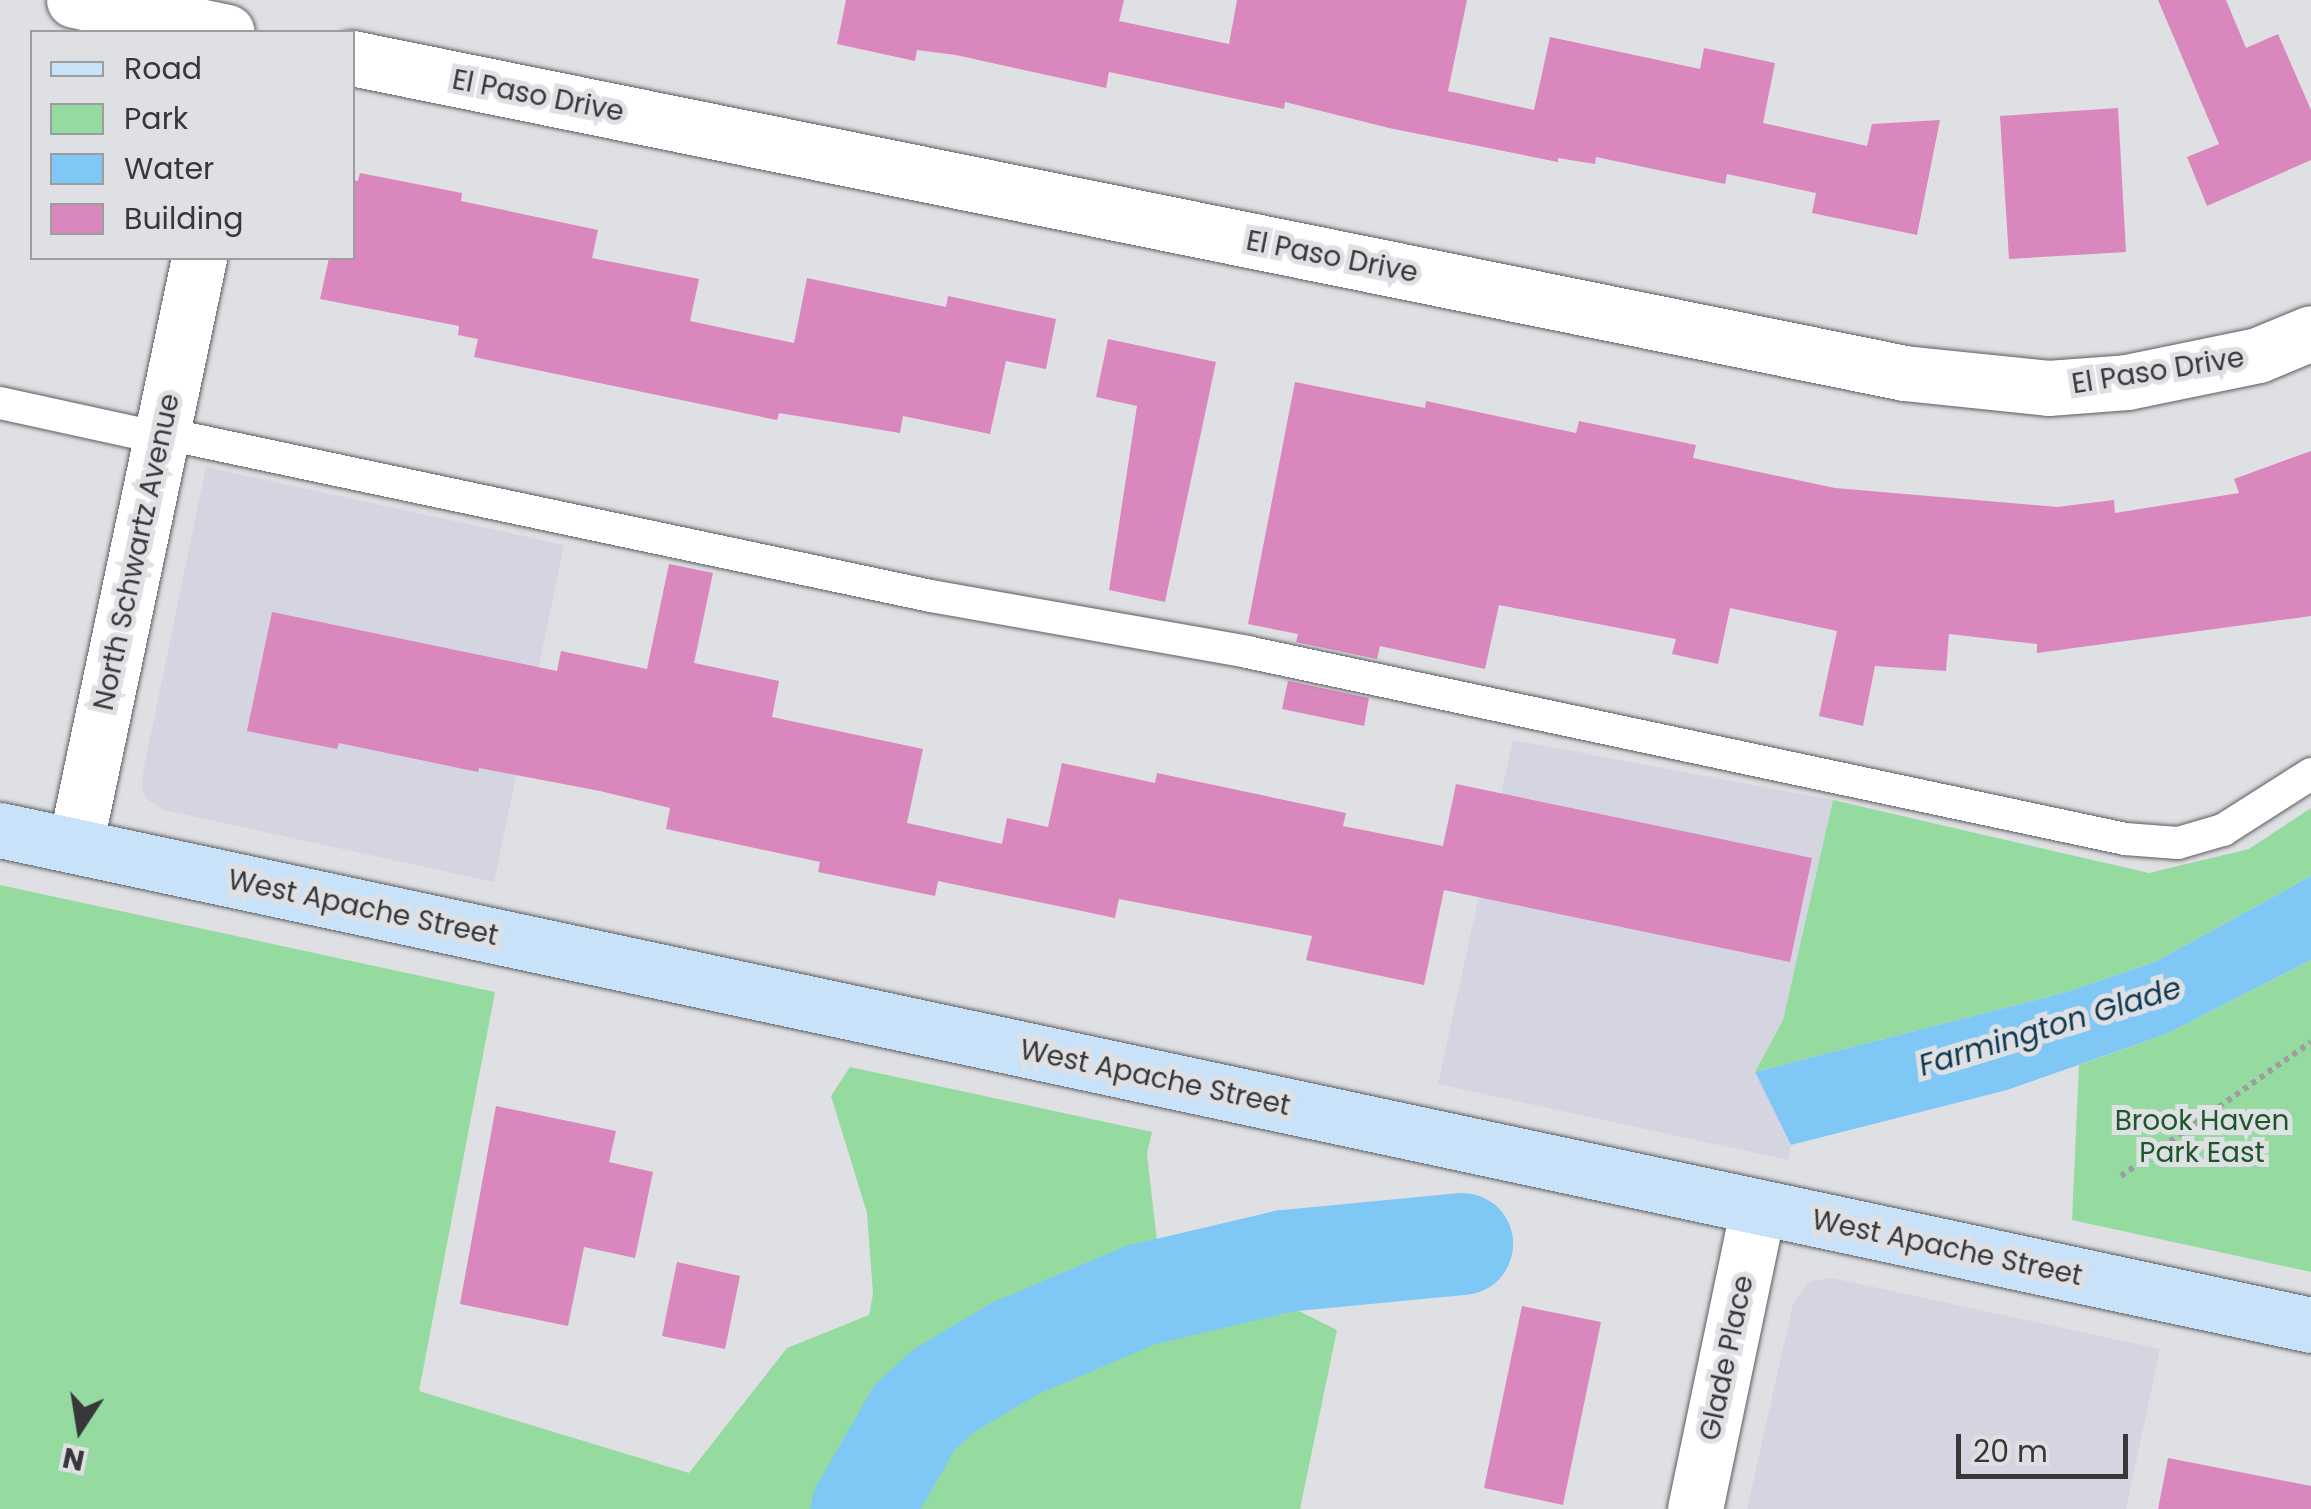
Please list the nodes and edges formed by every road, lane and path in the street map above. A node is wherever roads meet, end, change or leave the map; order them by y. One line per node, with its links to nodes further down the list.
1 (74, 0): 3 (street)
2 (254, 0): 4 (street)
3 (217, 30)
4 (247, 30)
5 (355, 59): 7 (street, El Paso Drive)
6 (199, 260): 9 (street, North Schwartz Avenue)
7 (2311, 333)
8 (0, 403): 9 (lane)
9 (162, 435): 10 (lane); 12 (street, North Schwartz Avenue)
10 (2311, 774)
11 (0, 830): 12 (main road, West Apache Street)
12 (75, 846): 15 (main road, West Apache Street)
13 (2311, 1042): 14 (path)
14 (2121, 1176)
15 (1758, 1208): 16 (main road, West Apache Street); 17 (street, Glade Place)
16 (2311, 1325)
17 (1695, 1509)

